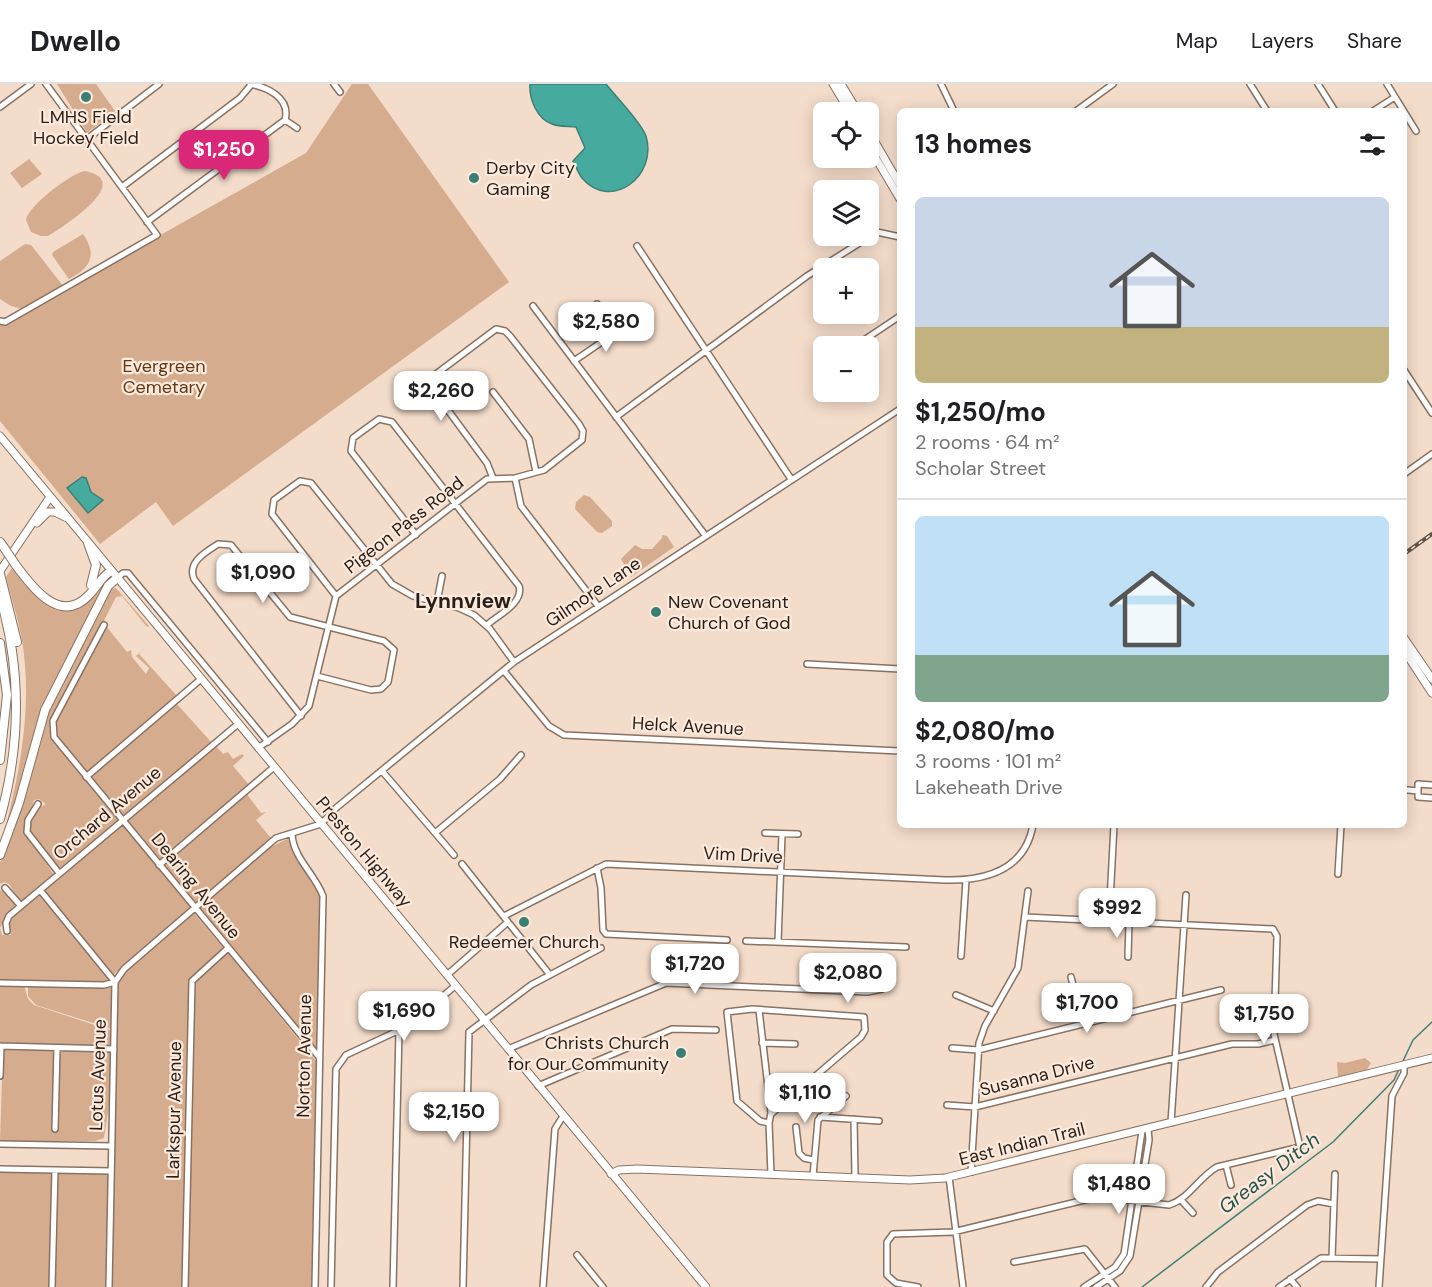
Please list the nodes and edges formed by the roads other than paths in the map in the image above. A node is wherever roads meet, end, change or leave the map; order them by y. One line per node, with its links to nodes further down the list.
1 (31, 84): 17 (street)
2 (46, 84): 28 (street)
3 (159, 84): 28 (street)
4 (334, 84): 13 (street)
5 (833, 84): 15 (main road)
6 (841, 84): 16 (main road)
7 (941, 84): 18 (street)
8 (1113, 84): 19 (street)
9 (1250, 84): 20 (street)
10 (1318, 84): 21 (street)
11 (1387, 84): 14 (street)
12 (251, 85): 25 (street); 32 (street)
13 (340, 92)
14 (1395, 97): 22 (street); 23 (street)
15 (844, 102)
16 (852, 102)
17 (0, 107)
18 (953, 108)
19 (1080, 108)
20 (1265, 108)
21 (1333, 108)
22 (1377, 108)
23 (1402, 108)
24 (1407, 116): 27 (street)
25 (285, 120): 26 (street); 34 (street)
26 (297, 128)
27 (1416, 131)
28 (87, 139): 32 (street)
29 (879, 149): 31 (main road)
30 (879, 164): 33 (main road)
31 (897, 180)
32 (122, 187): 34 (street)
33 (897, 194)
34 (147, 222): 40 (street)
35 (897, 236): 44 (street)
36 (637, 246): 44 (street)
37 (597, 304): 42 (street)
38 (533, 306): 45 (street)
39 (897, 318): 43 (street)
40 (0, 321)
41 (625, 326): 42 (street)
42 (612, 335): 45 (street)
43 (870, 336)
44 (706, 351): 50 (street); 57 (street)
45 (574, 361): 50 (street)
46 (1407, 375): 49 (street)
47 (493, 392): 53 (street)
48 (897, 411): 57 (street, Gilmore Lane)
49 (1432, 413)
50 (616, 417): 62 (street)
51 (0, 436): 58 (main road, Preston Highway)
52 (1432, 454): 54 (street)
53 (536, 472): 55 (street); 56 (street)
54 (1407, 472)
55 (493, 478): 56 (street); 59 (street, Pigeon Pass Road)
56 (515, 478): 74 (street)
57 (791, 479): 62 (street, Gilmore Lane)
58 (50, 497): 60 (main road, Preston Highway); 64 (main road)
59 (456, 504): 61 (street, Pigeon Pass Road); 61 (street); 76 (street)
60 (70, 520): 63 (main road, Preston Highway); 64 (main road)
61 (416, 535): 66 (street, Pigeon Pass Road)
62 (705, 536): 74 (street, Gilmore Lane)
63 (88, 543): 67 (main road, Preston Highway); 73 (highway)
64 (18, 544): 68 (main road)
65 (3, 546): 73 (highway, bridge)
66 (376, 567): 71 (street, Pigeon Pass Road); 71 (street); 72 (street)
67 (114, 575): 73 (highway); 87 (main road, Preston Highway); 92 (street); 117 (highway)
68 (1, 576): 100 (highway)
69 (442, 576): 72 (street)
70 (0, 596): 100 (highway)
71 (336, 596): 77 (street, Pigeon Pass Road)
72 (437, 602): 76 (street)
73 (63, 605)
74 (598, 606): 81 (street, Gilmore Lane)
75 (104, 625): 99 (street, Dearing Avenue)
76 (487, 625): 81 (street)
77 (328, 628): 86 (street, Pigeon Pass Road); 86 (street); 90 (street)
78 (0, 643): 96 (highway)
79 (1407, 643): 82 (main road)
80 (1407, 653): 82 (main road)
81 (514, 662): 85 (street, Gilmore Lane)
82 (1418, 663): 88 (main road); 89 (main road)
83 (807, 664): 84 (street)
84 (897, 669)
85 (504, 670): 94 (street, Helck Avenue); 98 (street, Gilmore Lane)
86 (316, 676): 90 (street, Pigeon Pass Road)
87 (201, 679): 91 (main road, Preston Highway); 99 (street)
88 (1432, 679)
89 (1432, 693)
90 (301, 716): 92 (street, Pigeon Pass Road)
91 (238, 724): 93 (main road, Preston Highway); 107 (street, Orchard Avenue)
92 (268, 742): 93 (street, Pigeon Pass Road)
93 (258, 748): 97 (main road, Preston Highway)
94 (897, 751)
95 (521, 755): 112 (street)
96 (0, 760)
97 (274, 767): 108 (main road, Preston Highway); 120 (street)
98 (382, 771): 108 (street, Gilmore Lane); 112 (street)
99 (86, 777): 107 (street, Dearing Avenue)
100 (9, 781): 106 (highway)
101 (1432, 785): 103 (street)
102 (1408, 790): 103 (street)
103 (1418, 791): 104 (street)
104 (1432, 798)
105 (38, 804): 123 (street)
106 (0, 819)
107 (122, 820): 120 (street, Dearing Avenue); 123 (street, Orchard Avenue)
108 (321, 824): 116 (street); 147 (main road, Preston Highway)
109 (1033, 828): 125 (street, Vim Drive)
110 (1114, 828): 134 (street)
111 (1341, 828): 124 (street)
112 (435, 832): 118 (street)
113 (765, 833): 114 (street)
114 (782, 834): 115 (street); 122 (street)
115 (798, 834)
116 (292, 835): 131 (street); 172 (street, Norton Avenue)
117 (0, 855)
118 (454, 855)
119 (462, 864): 132 (street)
120 (159, 865): 131 (street, Dearing Avenue)
121 (597, 868): 122 (street, Vim Drive); 132 (street, Vim Drive); 139 (street)
122 (780, 872): 125 (street, Vim Drive); 141 (street)
123 (59, 873): 127 (street, Orchard Avenue)
124 (1338, 874)
125 (966, 880): 145 (street)
126 (5, 888): 130 (street)
127 (40, 890): 130 (street, Orchard Avenue); 150 (street)
128 (1028, 891): 133 (street)
129 (1186, 895): 137 (street)
130 (21, 906): 138 (street, Orchard Avenue)
131 (194, 909): 143 (street, Dearing Avenue); 150 (street)
132 (504, 916): 135 (street)
133 (1025, 917): 134 (street); 158 (street)
134 (1109, 920): 136 (street)
135 (508, 922): 147 (street); 148 (street)
136 (1129, 922): 137 (street); 146 (street)
137 (1184, 924): 156 (street); 163 (street)
138 (7, 931)
139 (727, 940)
140 (746, 941): 141 (street)
141 (778, 942): 142 (street)
142 (906, 947)
143 (227, 948): 172 (street, Dearing Avenue); 220 (street, Larkspur Avenue)
144 (602, 948): 148 (street)
145 (961, 956)
146 (1128, 957)
147 (447, 975): 152 (main road, Preston Highway)
148 (550, 975): 159 (street)
149 (1071, 977): 160 (street)
150 (115, 982): 151 (street); 169 (street, Lotus Avenue)
151 (0, 983)
152 (456, 986): 159 (main road, Preston Highway); 162 (street)
153 (882, 989): 170 (street)
154 (1221, 990): 156 (street)
155 (956, 995): 158 (street)
156 (1179, 1000): 160 (street); 173 (street)
157 (759, 1010): 164 (street); 182 (street); 187 (street)
158 (994, 1011): 171 (street)
159 (484, 1020): 170 (main road, Preston Highway); 224 (street)
160 (1083, 1023): 171 (street)
161 (716, 1030): 177 (street)
162 (399, 1031): 222 (street, Norton Avenue); 223 (street)
163 (1275, 1040): 173 (street, Susanna Drive); 178 (street)
164 (762, 1043): 165 (street); 182 (street)
165 (795, 1044)
166 (0, 1046): 167 (street); 176 (street)
167 (57, 1048): 169 (street); 190 (street)
168 (952, 1048): 171 (street)
169 (114, 1049): 193 (street, Lotus Avenue)
170 (508, 1049): 177 (main road, Preston Highway)
171 (979, 1049): 181 (street)
172 (319, 1057): 221 (street, Norton Avenue)
173 (1175, 1058): 181 (street, Susanna Drive); 188 (street)
174 (1432, 1058): 175 (main road, East Indian Trail)
175 (1404, 1065): 178 (main road, East Indian Trail); 214 (street)
176 (0, 1076)
177 (538, 1086): 183 (main road, Preston Highway)
178 (1287, 1093): 188 (main road, East Indian Trail); 195 (street)
179 (846, 1096): 184 (street)
180 (947, 1105): 181 (street, Susanna Drive)
181 (975, 1107): 199 (street)
182 (771, 1114): 187 (street)
183 (563, 1116): 200 (main road, Preston Highway); 225 (street)
184 (820, 1117): 185 (street); 194 (street)
185 (854, 1119): 186 (street); 204 (street)
186 (879, 1121)
187 (769, 1123): 201 (street)
188 (1172, 1123): 191 (main road, East Indian Trail)
189 (796, 1127): 194 (street)
190 (55, 1129)
191 (1145, 1130): 199 (main road, East Indian Trail); 208 (street)
192 (0, 1144): 193 (street)
193 (108, 1146): 198 (street, Lotus Avenue)
194 (813, 1160): 203 (street)
195 (1226, 1165): 206 (street); 207 (street)
196 (0, 1169): 197 (street)
197 (55, 1170): 198 (street); 218 (street)
198 (111, 1171): 219 (street, Lotus Avenue)
199 (971, 1172): 205 (main road, East Indian Trail)
200 (611, 1174): 201 (main road, East Indian Trail); 227 (main road, Preston Highway)
201 (771, 1174): 203 (main road, East Indian Trail)
202 (1335, 1174): 209 (street)
203 (813, 1176): 204 (main road, East Indian Trail)
204 (855, 1177): 205 (main road, East Indian Trail)
205 (949, 1177): 211 (street)
206 (1231, 1185)
207 (1181, 1200): 208 (street); 210 (street)
208 (1137, 1201): 211 (street); 216 (street)
209 (1334, 1204): 213 (street); 233 (street)
210 (1193, 1213)
211 (956, 1231): 228 (street); 229 (street)
212 (577, 1255): 226 (street)
213 (1332, 1258): 214 (street); 217 (street)
214 (1381, 1259): 236 (street)
215 (1014, 1262): 216 (street)
216 (1107, 1277): 230 (street); 231 (street); 232 (street)
217 (1290, 1279): 234 (street); 235 (street)
218 (52, 1287)
219 (109, 1287)
220 (185, 1287)
221 (315, 1287)
222 (332, 1287)
223 (393, 1287)
224 (463, 1287)
225 (543, 1287)
226 (603, 1287)
227 (705, 1287)
228 (918, 1287)
229 (963, 1287)
230 (1084, 1287)
231 (1096, 1287)
232 (1115, 1287)
233 (1206, 1287)
234 (1279, 1287)
235 (1297, 1287)
236 (1379, 1287)

